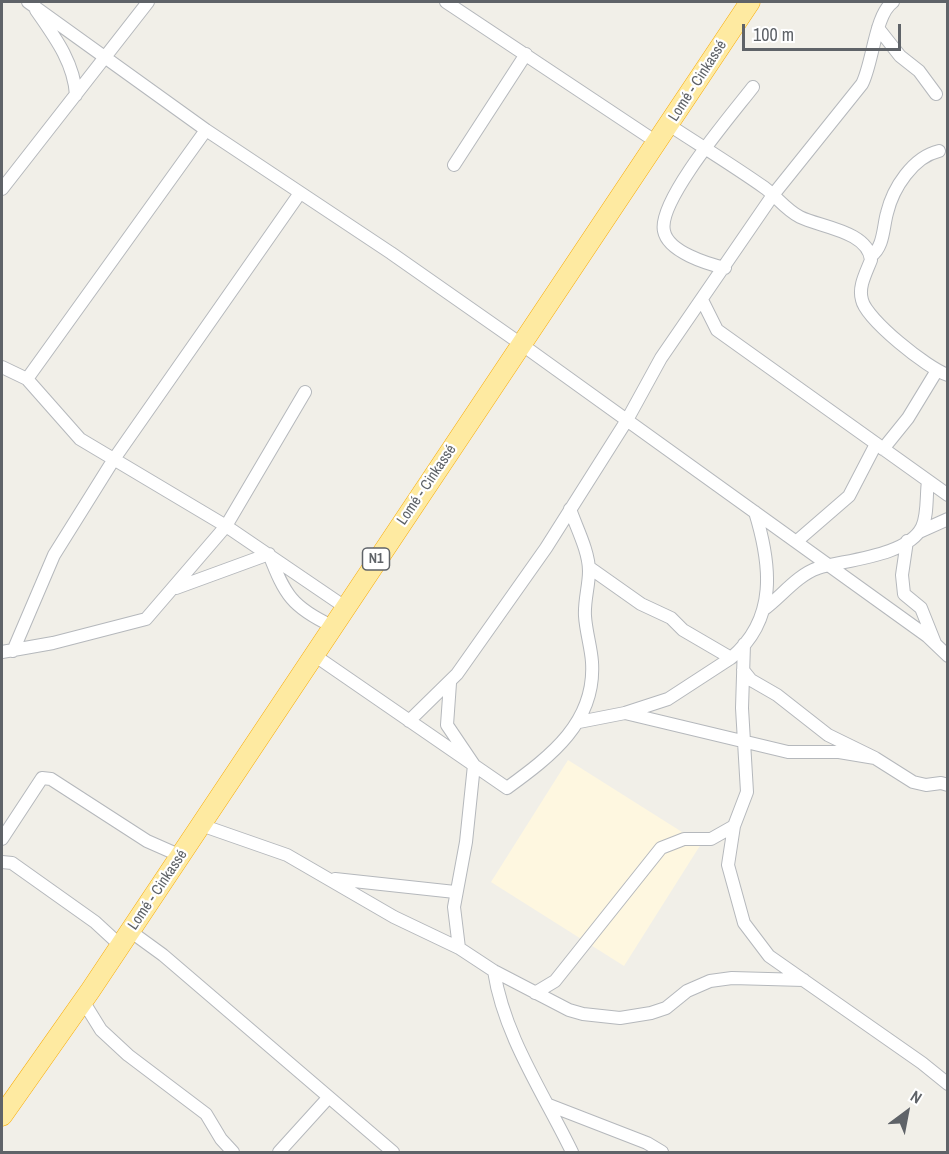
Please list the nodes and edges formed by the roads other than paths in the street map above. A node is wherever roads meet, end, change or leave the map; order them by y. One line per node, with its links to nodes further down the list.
1 (148, 2): 8 (street)
2 (446, 2): 7 (street)
3 (750, 2): 12 (highway, Lomé - Cinkassé / N1)
4 (893, 2): 6 (street)
5 (30, 3): 8 (street); 11 (street)
6 (878, 28): 10 (street); 20 (street)
7 (526, 54): 14 (street); 17 (street)
8 (105, 58): 11 (street); 13 (street)
9 (753, 87): 15 (street)
10 (936, 94)
11 (76, 95): 18 (street)
12 (669, 125): 14 (highway, Lomé - Cinkassé / N1); 15 (street)
13 (206, 130): 19 (street); 27 (street)
14 (658, 143): 24 (highway, Lomé - Cinkassé / N1)
15 (704, 148): 20 (street); 22 (street)
16 (939, 151): 21 (street)
17 (454, 165)
18 (2, 189)
19 (300, 193): 24 (street); 31 (street)
20 (773, 195): 21 (street); 22 (street)
21 (870, 255): 26 (street)
22 (725, 268): 23 (street)
23 (702, 300): 29 (street); 30 (street)
24 (521, 344): 29 (street); 45 (highway, Lomé - Cinkassé / N1)
25 (2, 367): 27 (street)
26 (942, 374): 30 (street)
27 (27, 379): 31 (street)
28 (305, 392): 37 (street)
29 (627, 420): 34 (street); 35 (street)
30 (880, 446): 32 (street); 39 (street)
31 (114, 459): 37 (street); 50 (street)
32 (928, 481): 33 (street); 38 (street)
33 (948, 495)
34 (570, 509): 43 (street); 55 (street)
35 (755, 512): 39 (street); 46 (street)
36 (948, 519): 38 (street)
37 (226, 526): 41 (street); 44 (street)
38 (919, 532): 40 (street)
39 (796, 541): 42 (street)
40 (907, 541): 42 (street); 48 (street)
41 (268, 554): 44 (street); 45 (street); 47 (street)
42 (832, 567): 46 (street); 48 (street)
43 (590, 568): 53 (street); 58 (street)
44 (174, 588): 50 (street)
45 (345, 606): 47 (highway, Lomé - Cinkassé / N1)
46 (763, 610): 49 (street)
47 (332, 626): 51 (highway, Lomé - Cinkassé / N1)
48 (935, 643): 52 (street)
49 (744, 644): 53 (street); 54 (street)
50 (7, 651)
51 (314, 656): 57 (street); 63 (highway, Lomé - Cinkassé / N1)
52 (948, 656)
53 (731, 658): 56 (street)
54 (743, 670): 59 (street); 60 (street)
55 (450, 683): 57 (street); 61 (street)
56 (625, 712): 58 (street); 59 (street)
57 (409, 721): 61 (street)
58 (579, 722): 61 (street)
59 (743, 740): 60 (street); 64 (street)
60 (875, 758): 62 (street)
61 (474, 765): 69 (street)
62 (948, 785)
63 (201, 825): 66 (highway, Lomé - Cinkassé / N1); 68 (street)
64 (734, 826): 73 (street); 74 (street)
65 (2, 839): 66 (street)
66 (181, 856): 70 (highway, Lomé - Cinkassé / N1)
67 (2, 862): 70 (street)
68 (331, 878): 69 (street); 71 (street)
69 (455, 892): 71 (street)
70 (126, 939): 75 (highway, Lomé - Cinkassé / N1); 77 (street)
71 (459, 948): 72 (street)
72 (494, 971): 74 (street); 78 (street)
73 (804, 980): 74 (street); 76 (street)
74 (535, 993)
75 (83, 1001): 79 (highway, Lomé - Cinkassé / N1); 80 (street)
76 (948, 1084)
77 (328, 1098): 81 (street); 82 (street)
78 (549, 1105): 83 (street); 84 (street)
79 (2, 1116)
80 (233, 1152)
81 (279, 1152)
82 (393, 1152)
83 (572, 1152)
84 (662, 1152)

